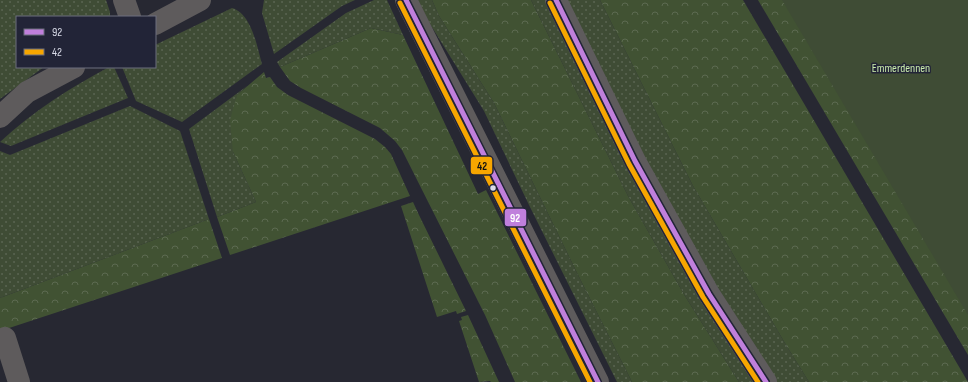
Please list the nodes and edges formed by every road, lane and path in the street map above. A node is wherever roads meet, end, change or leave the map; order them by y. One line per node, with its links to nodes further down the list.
1 (124, 0): 5 (street)
2 (200, 0): 6 (street)
3 (406, 0): 11 (street)
4 (556, 0): 12 (street)
5 (130, 16)
6 (156, 23)
7 (72, 68): 8 (street)
8 (0, 117)
9 (5, 338): 10 (street)
10 (19, 382)
11 (598, 382)
12 (766, 382)

